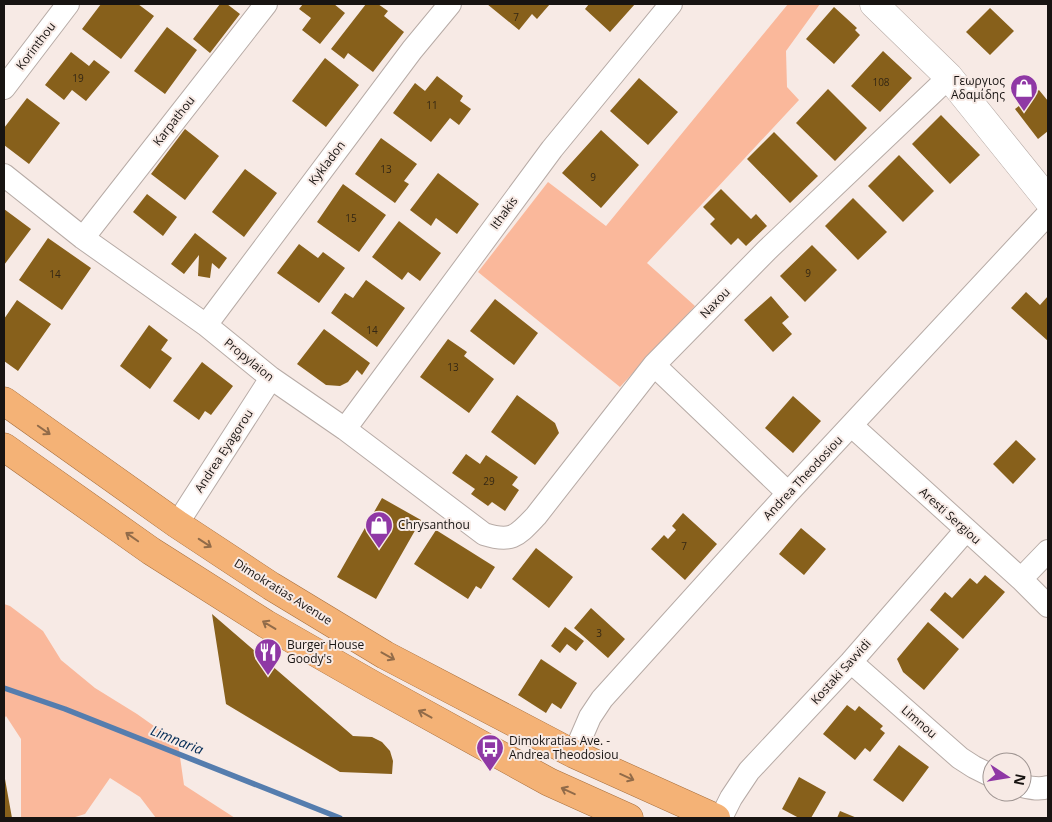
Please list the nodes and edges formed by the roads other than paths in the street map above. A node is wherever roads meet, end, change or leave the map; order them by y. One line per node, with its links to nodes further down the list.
1 (68, 4): 7 (street, Korinthou)
2 (266, 4): 11 (street, Karpathou)
3 (450, 4): 12 (street, Kykladon)
4 (671, 4): 17 (street, Ithakis)
5 (874, 4): 6 (street)
6 (949, 77): 9 (street); 13 (street, Naxou)
7 (4, 88)
8 (4, 175): 11 (street, Propylaion)
9 (1048, 200)
10 (1048, 214): 16 (street, Andrea Theodosiou)
11 (83, 238): 12 (street, Propylaion)
12 (206, 325): 14 (street, Propylaion)
13 (654, 365): 19 (street); 22 (street, Naxou)
14 (271, 378): 17 (street, Propylaion); 20 (street, Andrea Eyagorou)
15 (4, 402): 20 (highway, Dimokratias Avenue, one-way to 20)
16 (852, 426): 19 (street, Andrea Theodosiou); 21 (street, Aresti Sergiou)
17 (345, 429): 22 (street, Propylaion)
18 (4, 446): 31 (highway, one-way to 18)
19 (788, 493): 27 (street, Andrea Theodosiou)
20 (176, 524): 27 (highway, Dimokratias Avenue, one-way to 27)
21 (966, 530): 24 (street, Aresti Sergiou); 26 (street, Kostaki Savvidi)
22 (498, 538)
23 (1048, 551): 24 (street)
24 (1021, 579): 25 (street, Aresti Sergiou)
25 (1048, 606)
26 (851, 662): 28 (street, Limnou); 33 (street, Kostaki Savvidi)
27 (574, 754): 32 (highway, Dimokratias Avenue, one-way to 32)
28 (982, 772)
29 (1032, 787): 30 (street)
30 (1048, 787)
31 (628, 818)
32 (716, 818)
33 (721, 818)

